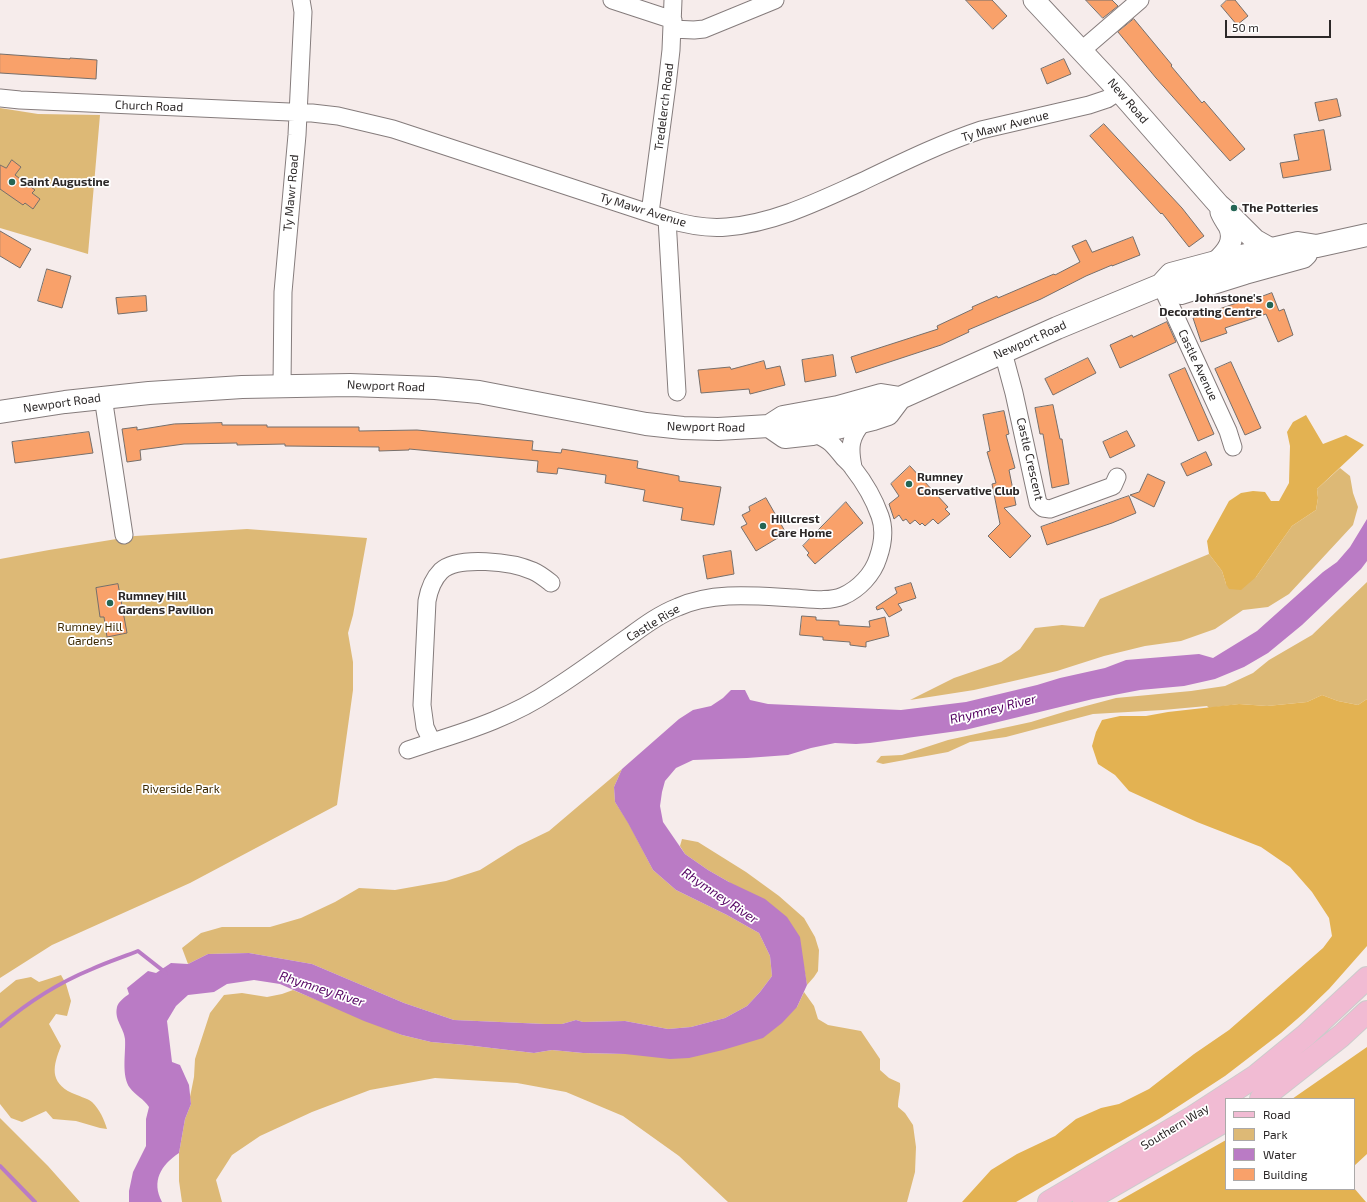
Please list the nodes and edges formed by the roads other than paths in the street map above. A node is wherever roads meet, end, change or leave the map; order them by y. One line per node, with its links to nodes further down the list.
1 (301, 0): 11 (street, Ty Mawr Road)
2 (612, 0): 7 (street)
3 (674, 0): 7 (street, Tredelerch Road)
4 (775, 0): 7 (street)
5 (1034, 0): 8 (street, New Road)
6 (1140, 0): 8 (street)
7 (672, 25): 13 (street, Tredelerch Road)
8 (1082, 50): 9 (street, New Road)
9 (1119, 91): 12 (street, New Road); 14 (street, Ty Mawr Avenue)
10 (0, 98): 11 (street, Church Road)
11 (298, 113): 13 (street, Ty Mawr Avenue); 21 (street, Ty Mawr Road)
12 (1219, 205): 17 (street, New Road); 18 (street, New Road)
13 (650, 213): 14 (street, Ty Mawr Avenue)
14 (667, 219): 22 (street)
15 (1367, 235): 16 (main road, Newport Road)
16 (1317, 246): 17 (main road, Newport Road); 19 (main road, Newport Road)
17 (1271, 249): 18 (main road, Newport Road)
18 (1216, 262): 19 (main road, Newport Road)
19 (1161, 285): 20 (main road, Newport Road); 29 (street, Castle Avenue)
20 (1003, 352): 24 (main road, Newport Road); 31 (street, Castle Crescent)
21 (282, 386): 23 (main road, Newport Road); 27 (main road, Newport Road)
22 (677, 392)
23 (103, 397): 25 (main road, Newport Road); 32 (street)
24 (900, 398): 26 (main road, Newport Road); 27 (main road, Newport Road)
25 (0, 412)
26 (863, 422): 28 (main road, Newport Road); 30 (street, Castle Rise)
27 (769, 426): 28 (main road, Newport Road)
28 (814, 433): 30 (street, Castle Rise)
29 (1233, 447)
30 (853, 467): 34 (street, Castle Rise)
31 (1117, 477)
32 (124, 535)
33 (551, 583): 34 (street)
34 (432, 742): 35 (street, Castle Rise)
35 (408, 750)
36 (1367, 973): 37 (main road, Southern Way)
37 (1360, 984): 43 (main road, Southern Way)
38 (1367, 1012): 40 (main road)
39 (1367, 1030): 41 (main road)
40 (1263, 1098)
41 (1264, 1098)
42 (1225, 1121): 44 (main road, Southern Way)
43 (1048, 1202)
44 (1084, 1202)

